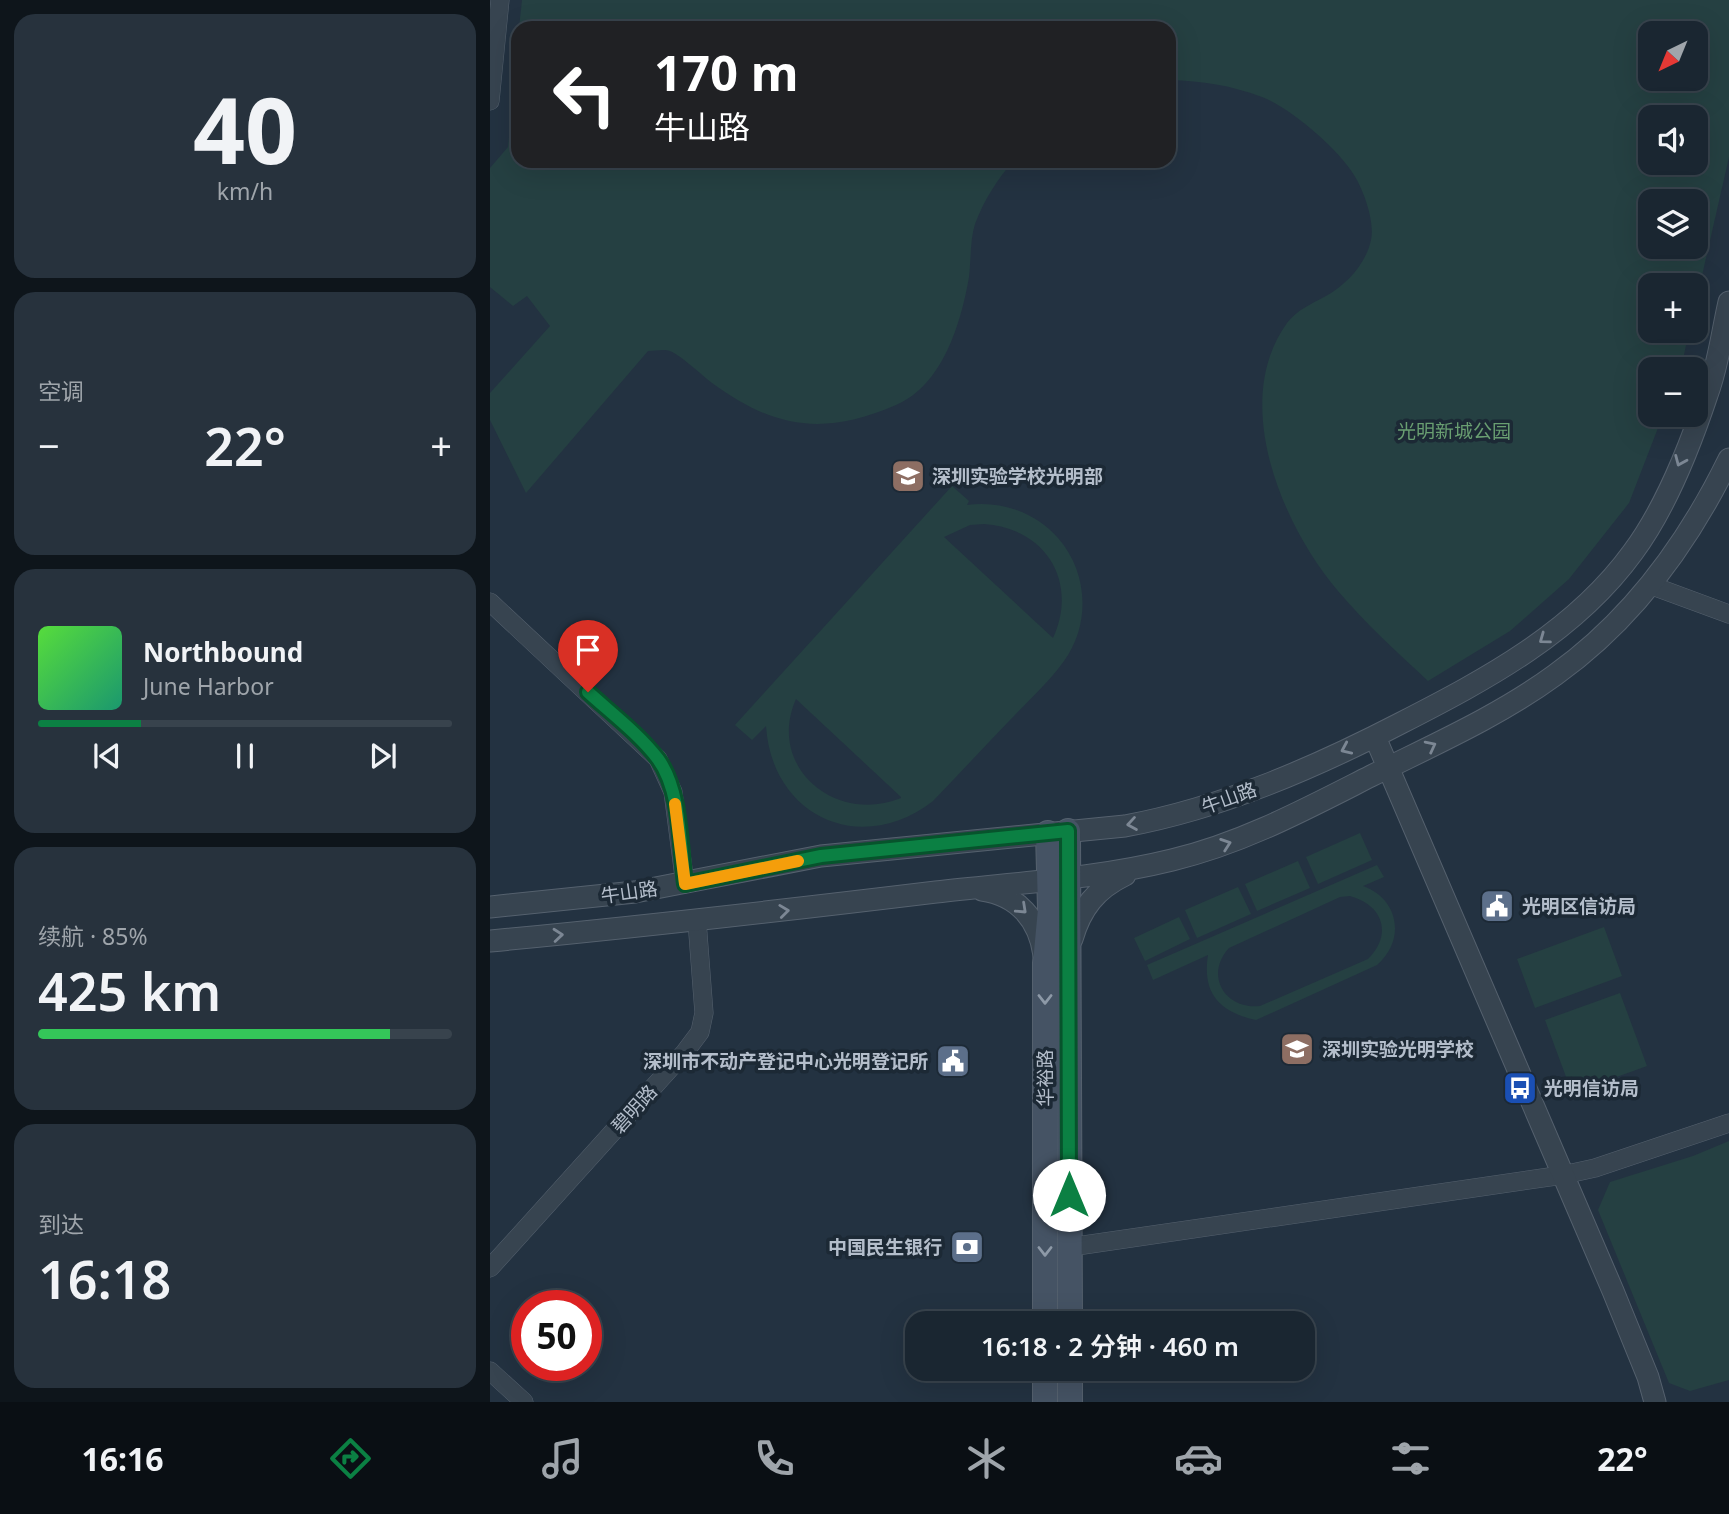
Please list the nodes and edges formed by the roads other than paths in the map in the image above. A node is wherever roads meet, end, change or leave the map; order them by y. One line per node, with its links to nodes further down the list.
1 (500, 0): 2 (street)
2 (490, 101)
3 (1729, 302): 8 (street, 牛山路, one-way to 8)
4 (1729, 459): 5 (street, 牛山路)
5 (1650, 585): 7 (street); 9 (street, 牛山路, one-way to 5)
6 (490, 601): 13 (street)
7 (1729, 614)
8 (1375, 737): 9 (street); 10 (street, 牛山路, one-way to 10)
9 (1389, 768): 11 (street, 牛山路, one-way to 9); 20 (street)
10 (1058, 832): 12 (main road, 华裕路); 13 (street, 牛山路)
11 (1150, 865): 12 (street, 牛山路); 18 (street)
12 (1059, 878): 14 (street, 牛山路); 18 (main road, 华裕路)
13 (685, 884): 15 (street, 牛山路)
14 (966, 889): 16 (street, 牛山路, one-way to 14); 18 (street, one-way to 18)
15 (490, 907)
16 (697, 921): 17 (street, 牛山路, one-way to 16); 22 (street, 碧明路)
17 (490, 941)
18 (1057, 962): 21 (main road, 华裕路); 23 (main road, 华裕路, one-way to 23)
19 (1729, 1122): 20 (street)
20 (1563, 1175): 21 (street); 31 (street)
21 (1069, 1247): 24 (main road, 华裕路)
22 (490, 1268)
23 (1045, 1311)
24 (1070, 1311)
25 (490, 1371): 28 (street)
26 (1045, 1381): 29 (main road)
27 (1070, 1381): 30 (main road)
28 (524, 1402)
29 (1045, 1402)
30 (1070, 1402)
31 (1655, 1402)

